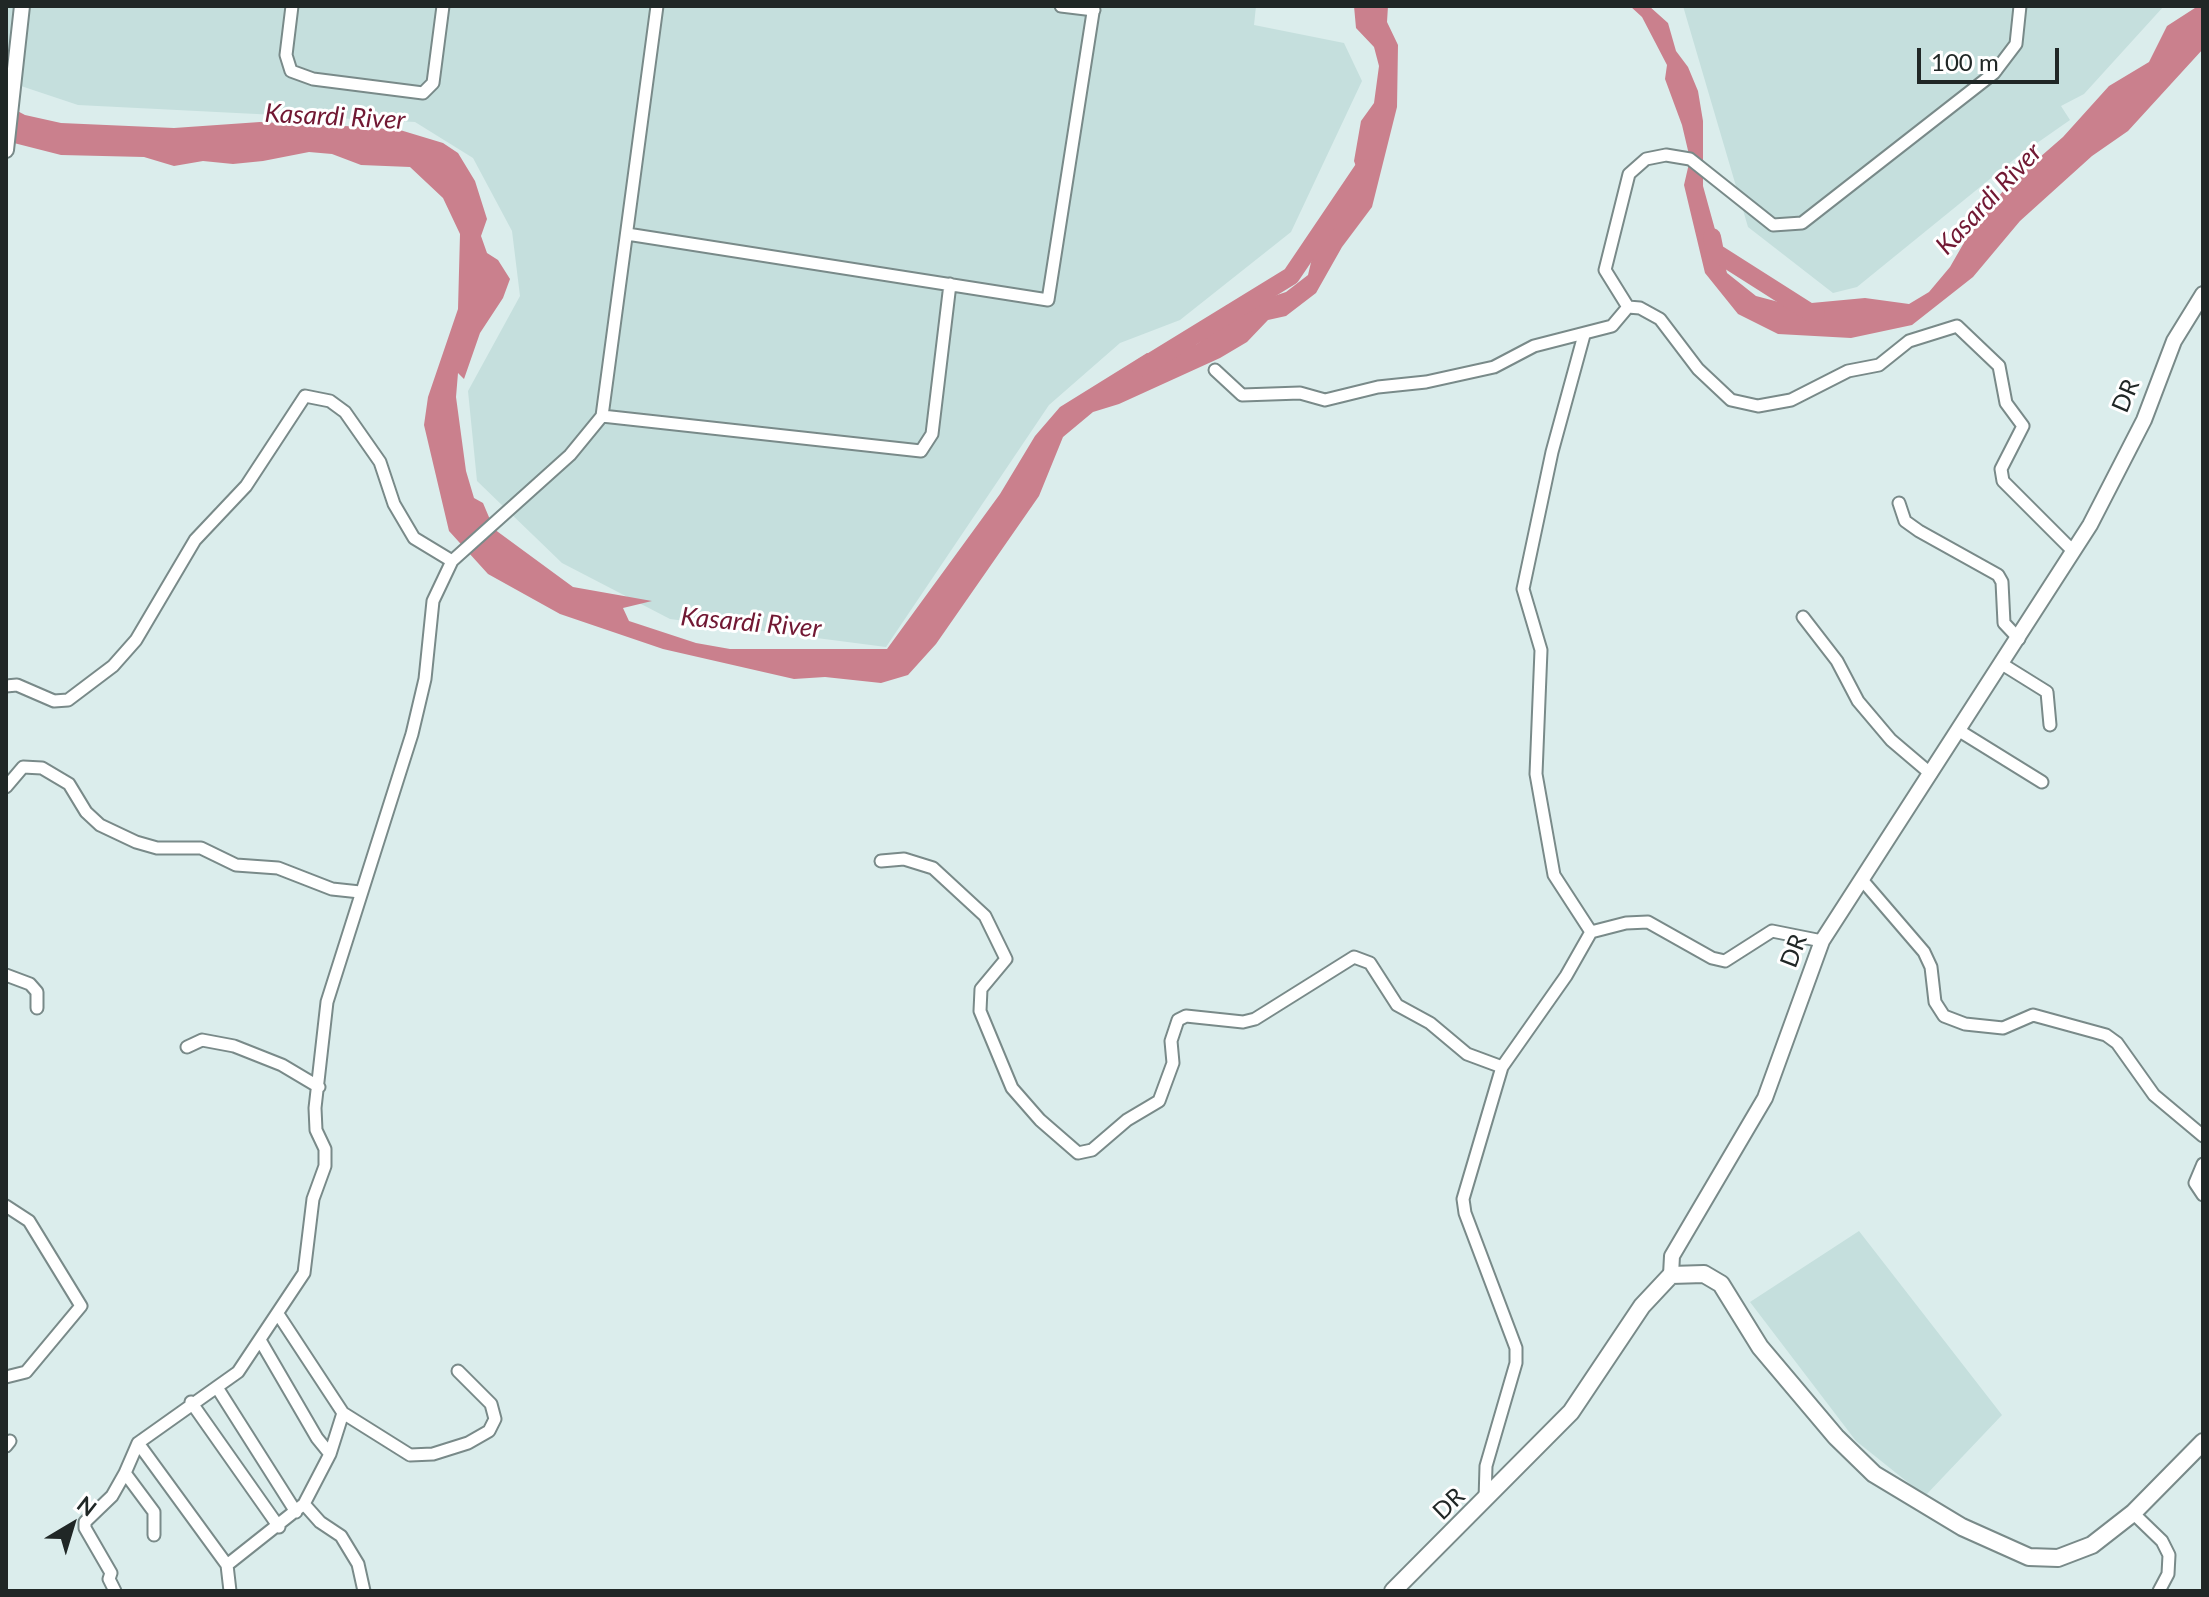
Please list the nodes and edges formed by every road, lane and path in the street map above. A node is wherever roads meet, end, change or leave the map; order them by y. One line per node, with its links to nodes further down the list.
1 (22, 6): 8 (street)
2 (292, 6): 3 (street)
3 (443, 6)
4 (657, 6): 9 (street)
5 (1061, 6): 7 (street)
6 (2020, 6): 12 (street)
7 (1094, 8): 10 (street)
8 (6, 150)
9 (627, 234): 10 (street); 15 (street)
10 (950, 284): 15 (street)
11 (2203, 294): 17 (street, DR)
12 (1628, 307): 13 (street); 17 (street)
13 (1584, 335): 14 (street); 31 (street)
14 (1215, 370)
15 (602, 416): 18 (street)
16 (1899, 503): 20 (street)
17 (2073, 551): 20 (street, DR)
18 (457, 557): 22 (street); 30 (street)
19 (1803, 617): 25 (street)
20 (2019, 639): 21 (street, DR)
21 (2002, 664): 23 (street); 24 (street, DR)
22 (12, 685)
23 (2050, 725)
24 (1958, 730): 25 (street, DR); 26 (street)
25 (1931, 774): 29 (street, DR)
26 (2042, 782)
27 (6, 787): 30 (street)
28 (881, 861): 36 (street)
29 (1863, 881): 32 (street, DR); 38 (street)
30 (360, 892): 37 (street)
31 (1591, 932): 32 (street); 36 (street)
32 (1822, 941): 42 (street, DR)
33 (6, 975): 34 (street)
34 (37, 1008)
35 (187, 1047): 37 (street)
36 (1502, 1067): 54 (street)
37 (319, 1087): 43 (street)
38 (2203, 1136)
39 (2203, 1164): 40 (street)
40 (2203, 1195)
41 (6, 1206): 46 (street)
42 (1671, 1275): 54 (main road, DR); 56 (main road)
43 (278, 1314): 44 (street); 49 (street)
44 (260, 1340): 47 (street); 52 (street)
45 (458, 1371): 49 (street)
46 (6, 1377)
47 (218, 1389): 48 (street); 55 (street)
48 (191, 1402): 51 (street); 57 (street)
49 (343, 1413): 52 (street)
50 (2203, 1442): 56 (main road)
51 (138, 1443): 53 (street); 59 (street)
52 (330, 1454): 55 (street)
53 (125, 1473): 58 (street); 60 (street)
54 (1485, 1501): 63 (main road, DR)
55 (300, 1508): 57 (street); 62 (street)
56 (2133, 1513): 64 (street)
57 (279, 1527): 59 (street)
58 (154, 1535)
59 (227, 1565): 61 (street)
60 (115, 1591)
61 (230, 1591)
62 (364, 1591)
63 (1393, 1591)
64 (2159, 1591)

